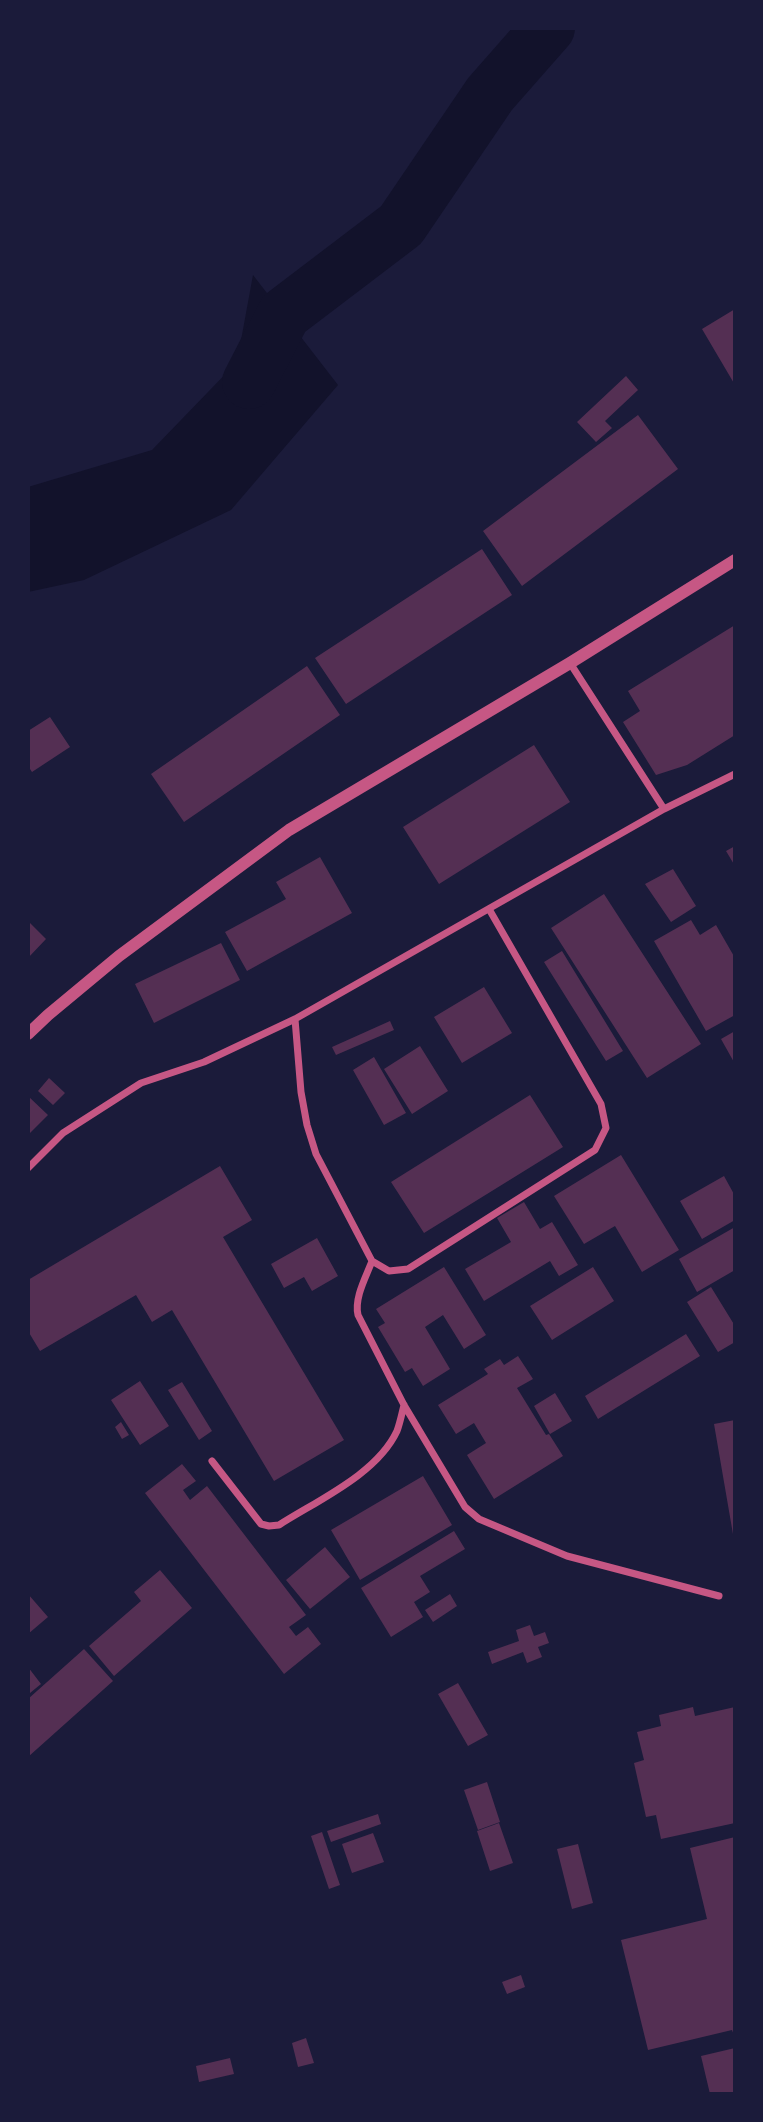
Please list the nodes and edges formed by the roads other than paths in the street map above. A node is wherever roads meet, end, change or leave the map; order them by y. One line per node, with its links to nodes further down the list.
1 (735, 560): 2 (street)
2 (570, 663): 4 (street); 7 (street)
3 (735, 774): 4 (street)
4 (664, 809): 5 (street)
5 (489, 909): 6 (street); 9 (street)
6 (295, 1019): 8 (street); 9 (street)
7 (28, 1034)
8 (28, 1168)
9 (372, 1261): 10 (street)
10 (404, 1405): 11 (street); 12 (street)
11 (212, 1461)
12 (719, 1596)

